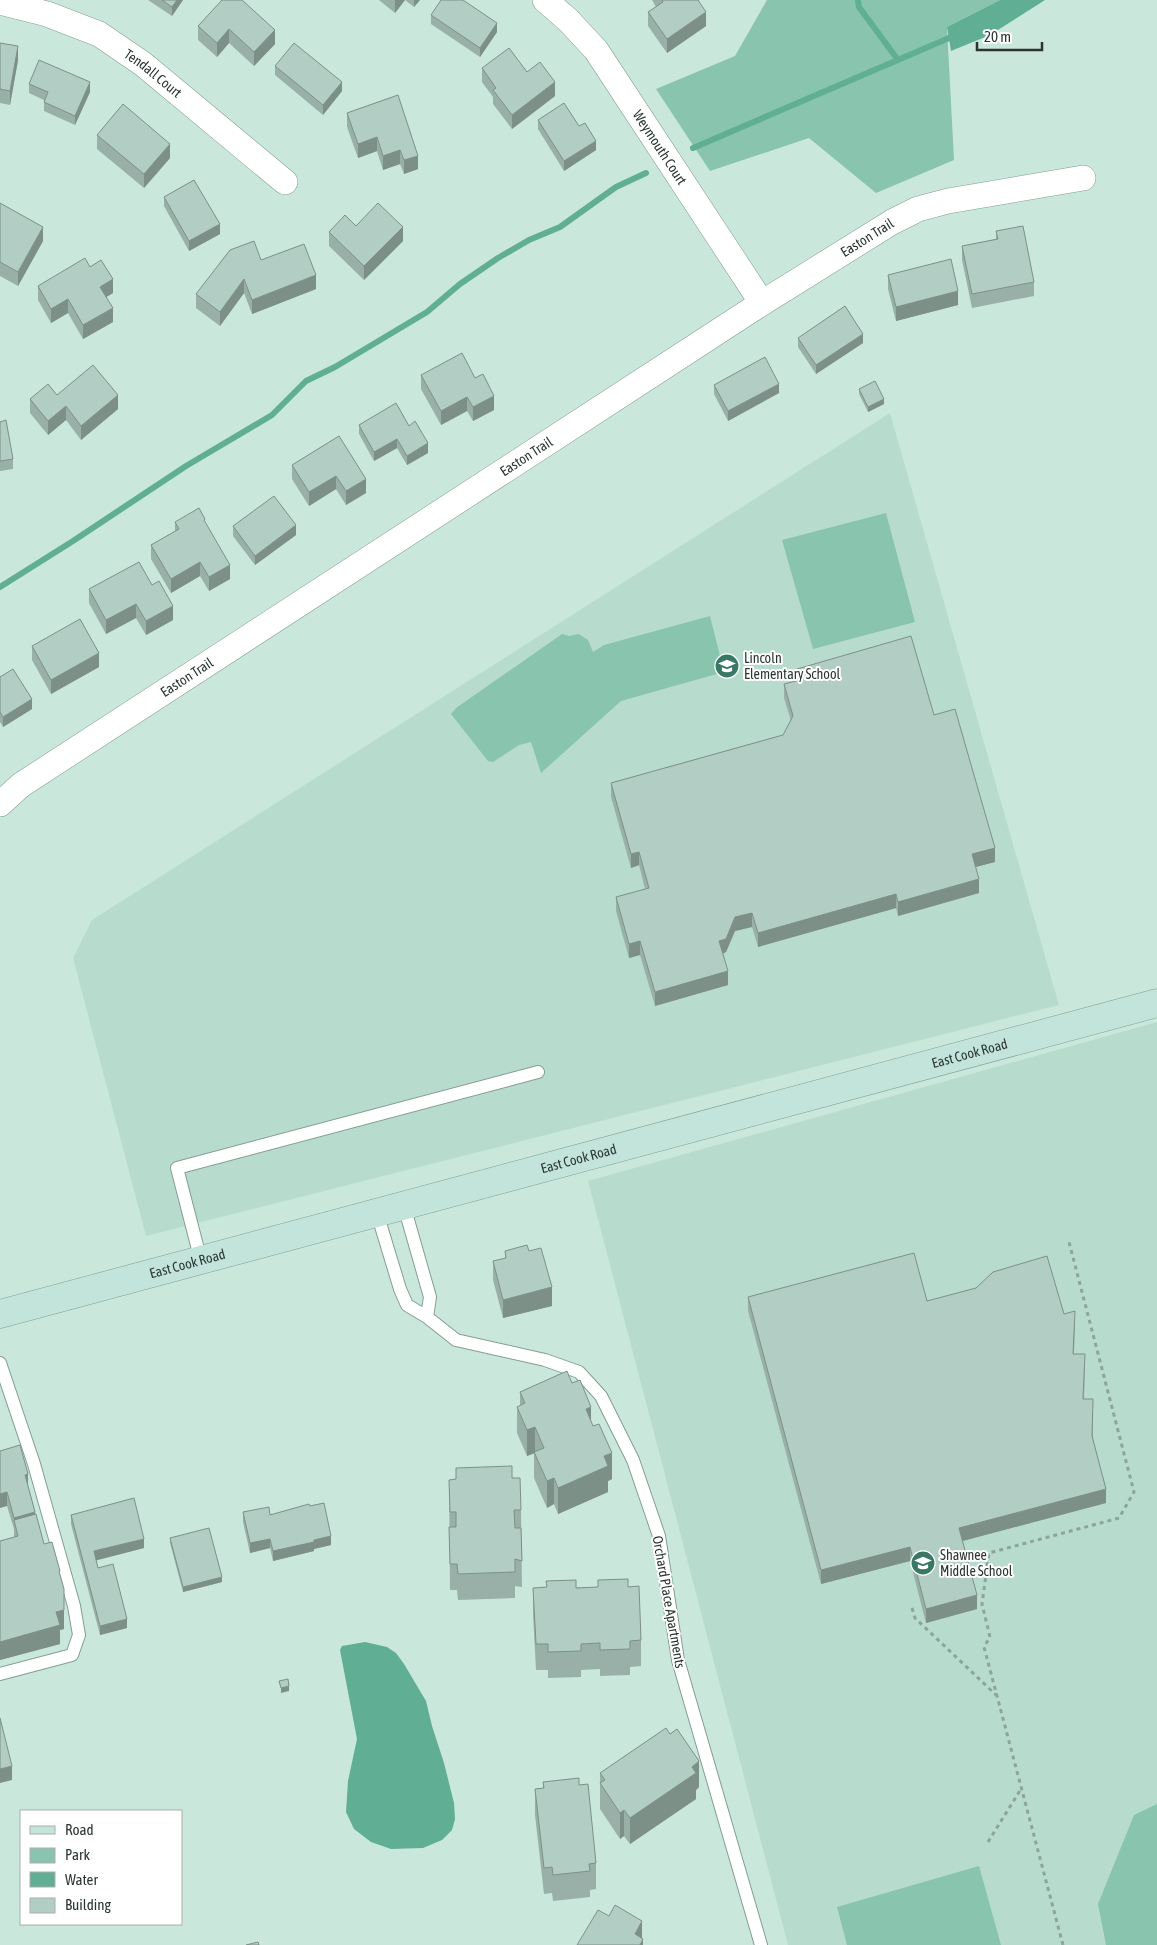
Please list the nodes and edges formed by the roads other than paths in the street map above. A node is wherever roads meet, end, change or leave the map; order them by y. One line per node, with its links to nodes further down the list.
1 (545, 0): 5 (street, Weymouth Court)
2 (0, 2): 4 (street, Tendall Court)
3 (1083, 178): 5 (street, Easton Trail)
4 (285, 182)
5 (762, 303): 6 (street, Easton Trail)
6 (0, 804)
7 (1157, 1003): 9 (main road, East Cook Road)
8 (538, 1072): 11 (lane)
9 (404, 1206): 10 (main road, East Cook Road); 13 (lane)
10 (377, 1213): 11 (main road, East Cook Road); 13 (lane, Orchard Place Apartments)
11 (201, 1261): 12 (main road, East Cook Road)
12 (0, 1314)
13 (427, 1317): 16 (lane, Orchard Place Apartments)
14 (0, 1363): 15 (lane)
15 (0, 1674)
16 (761, 1945)

